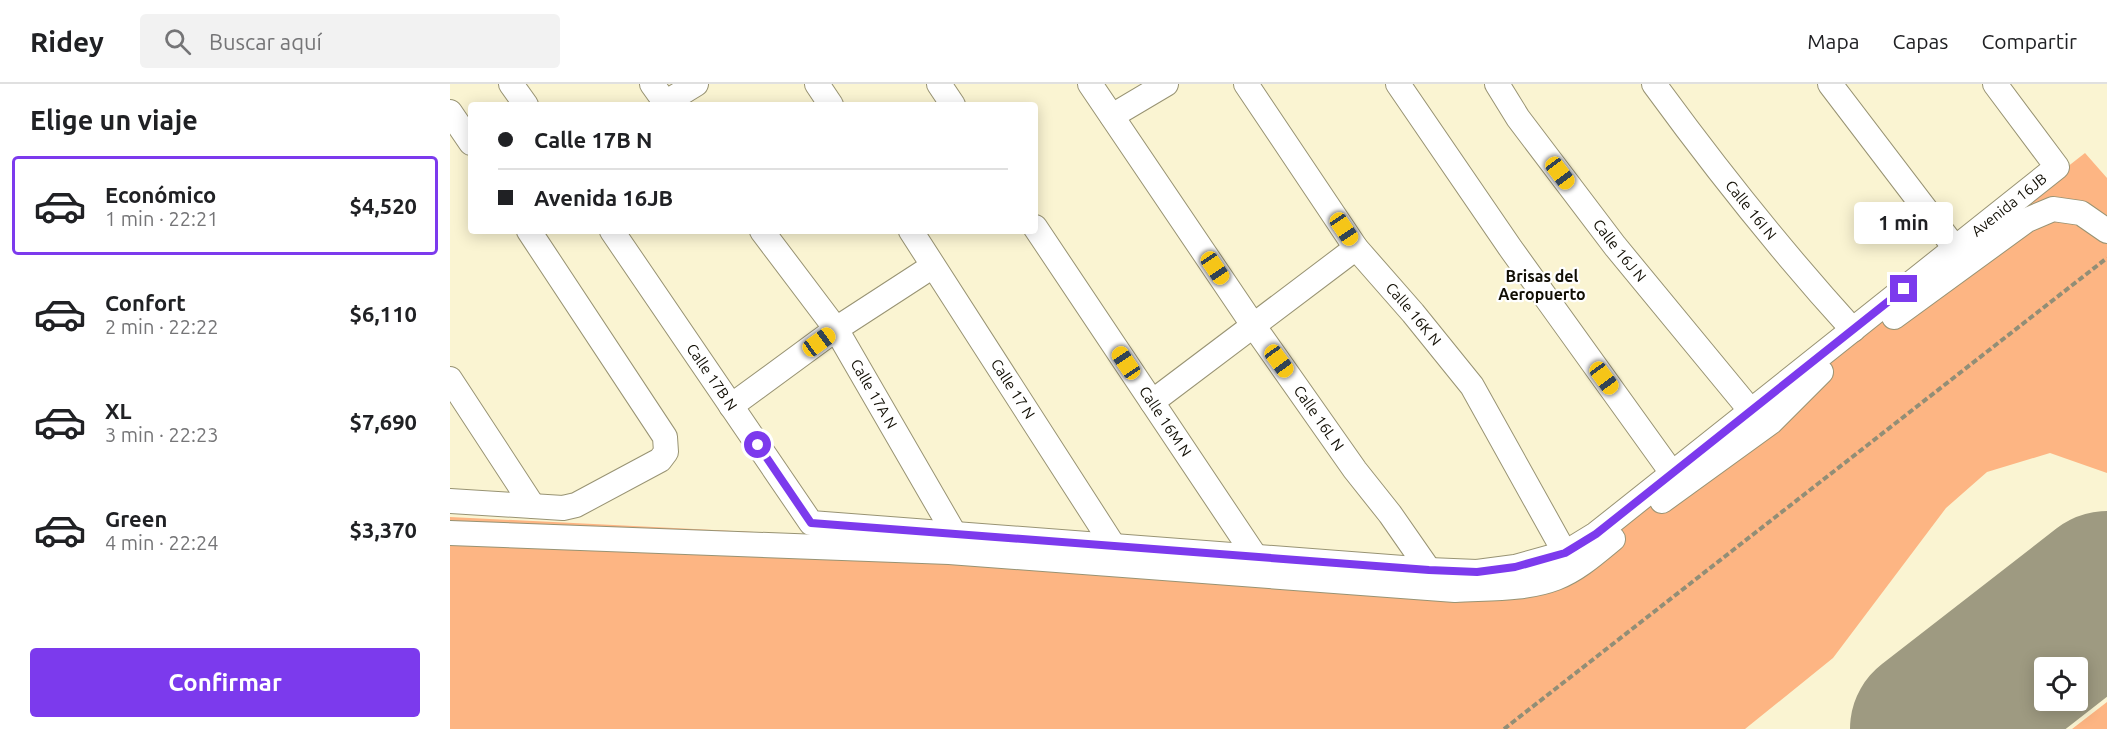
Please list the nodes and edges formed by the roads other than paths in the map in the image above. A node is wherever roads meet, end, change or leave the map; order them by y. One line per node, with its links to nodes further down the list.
1 (511, 84): 13 (street)
2 (696, 84): 12 (street)
3 (939, 84): 14 (street)
4 (1090, 84): 16 (street, Calle 16L N)
5 (1166, 84): 16 (street)
6 (1246, 84): 24 (street, Calle 16K N)
7 (1398, 84): 34 (street)
8 (1497, 84): 33 (street, Calle 16J N)
9 (1654, 84): 29 (street, Calle 16I N)
10 (1830, 84): 25 (street)
11 (1995, 84): 25 (street, Avenida 16JB)
12 (661, 97)
13 (524, 102)
14 (951, 102)
15 (450, 112): 17 (street)
16 (1112, 116): 27 (street, Calle 16L N)
17 (468, 139)
18 (1038, 231): 31 (street, Calle 16M N)
19 (2107, 231): 38 (street)
20 (531, 234): 36 (street)
21 (614, 234): 32 (street, Calle 17B N)
22 (764, 234): 28 (street, Calle 17A N)
23 (913, 234): 26 (street, Calle 17 N)
24 (1356, 248): 27 (street); 41 (street, Calle 16K N)
25 (1955, 248): 29 (street, Avenida 16JB)
26 (933, 266): 28 (street); 40 (street, Calle 17 N)
27 (1253, 326): 31 (street); 43 (street, Calle 16L N)
28 (837, 329): 32 (street); 39 (street, Calle 17A N)
29 (1853, 330): 33 (street, Avenida 16JB)
30 (450, 379): 36 (street)
31 (1152, 402): 42 (street, Calle 16M N)
32 (731, 406): 37 (street, Calle 17B N)
33 (1751, 411): 34 (street, Avenida 16JB)
34 (1672, 473): 41 (street, Avenida 16JB)
35 (450, 501): 36 (street)
36 (533, 506)
37 (811, 523): 39 (street, Avenida 16JB)
38 (450, 533)
39 (954, 533): 40 (street, Avenida 16JB)
40 (1113, 545): 42 (street, Avenida 16JB)
41 (1565, 553): 43 (street, Avenida 16JB)
42 (1255, 556): 43 (street, Avenida 16JB)
43 (1429, 570)

